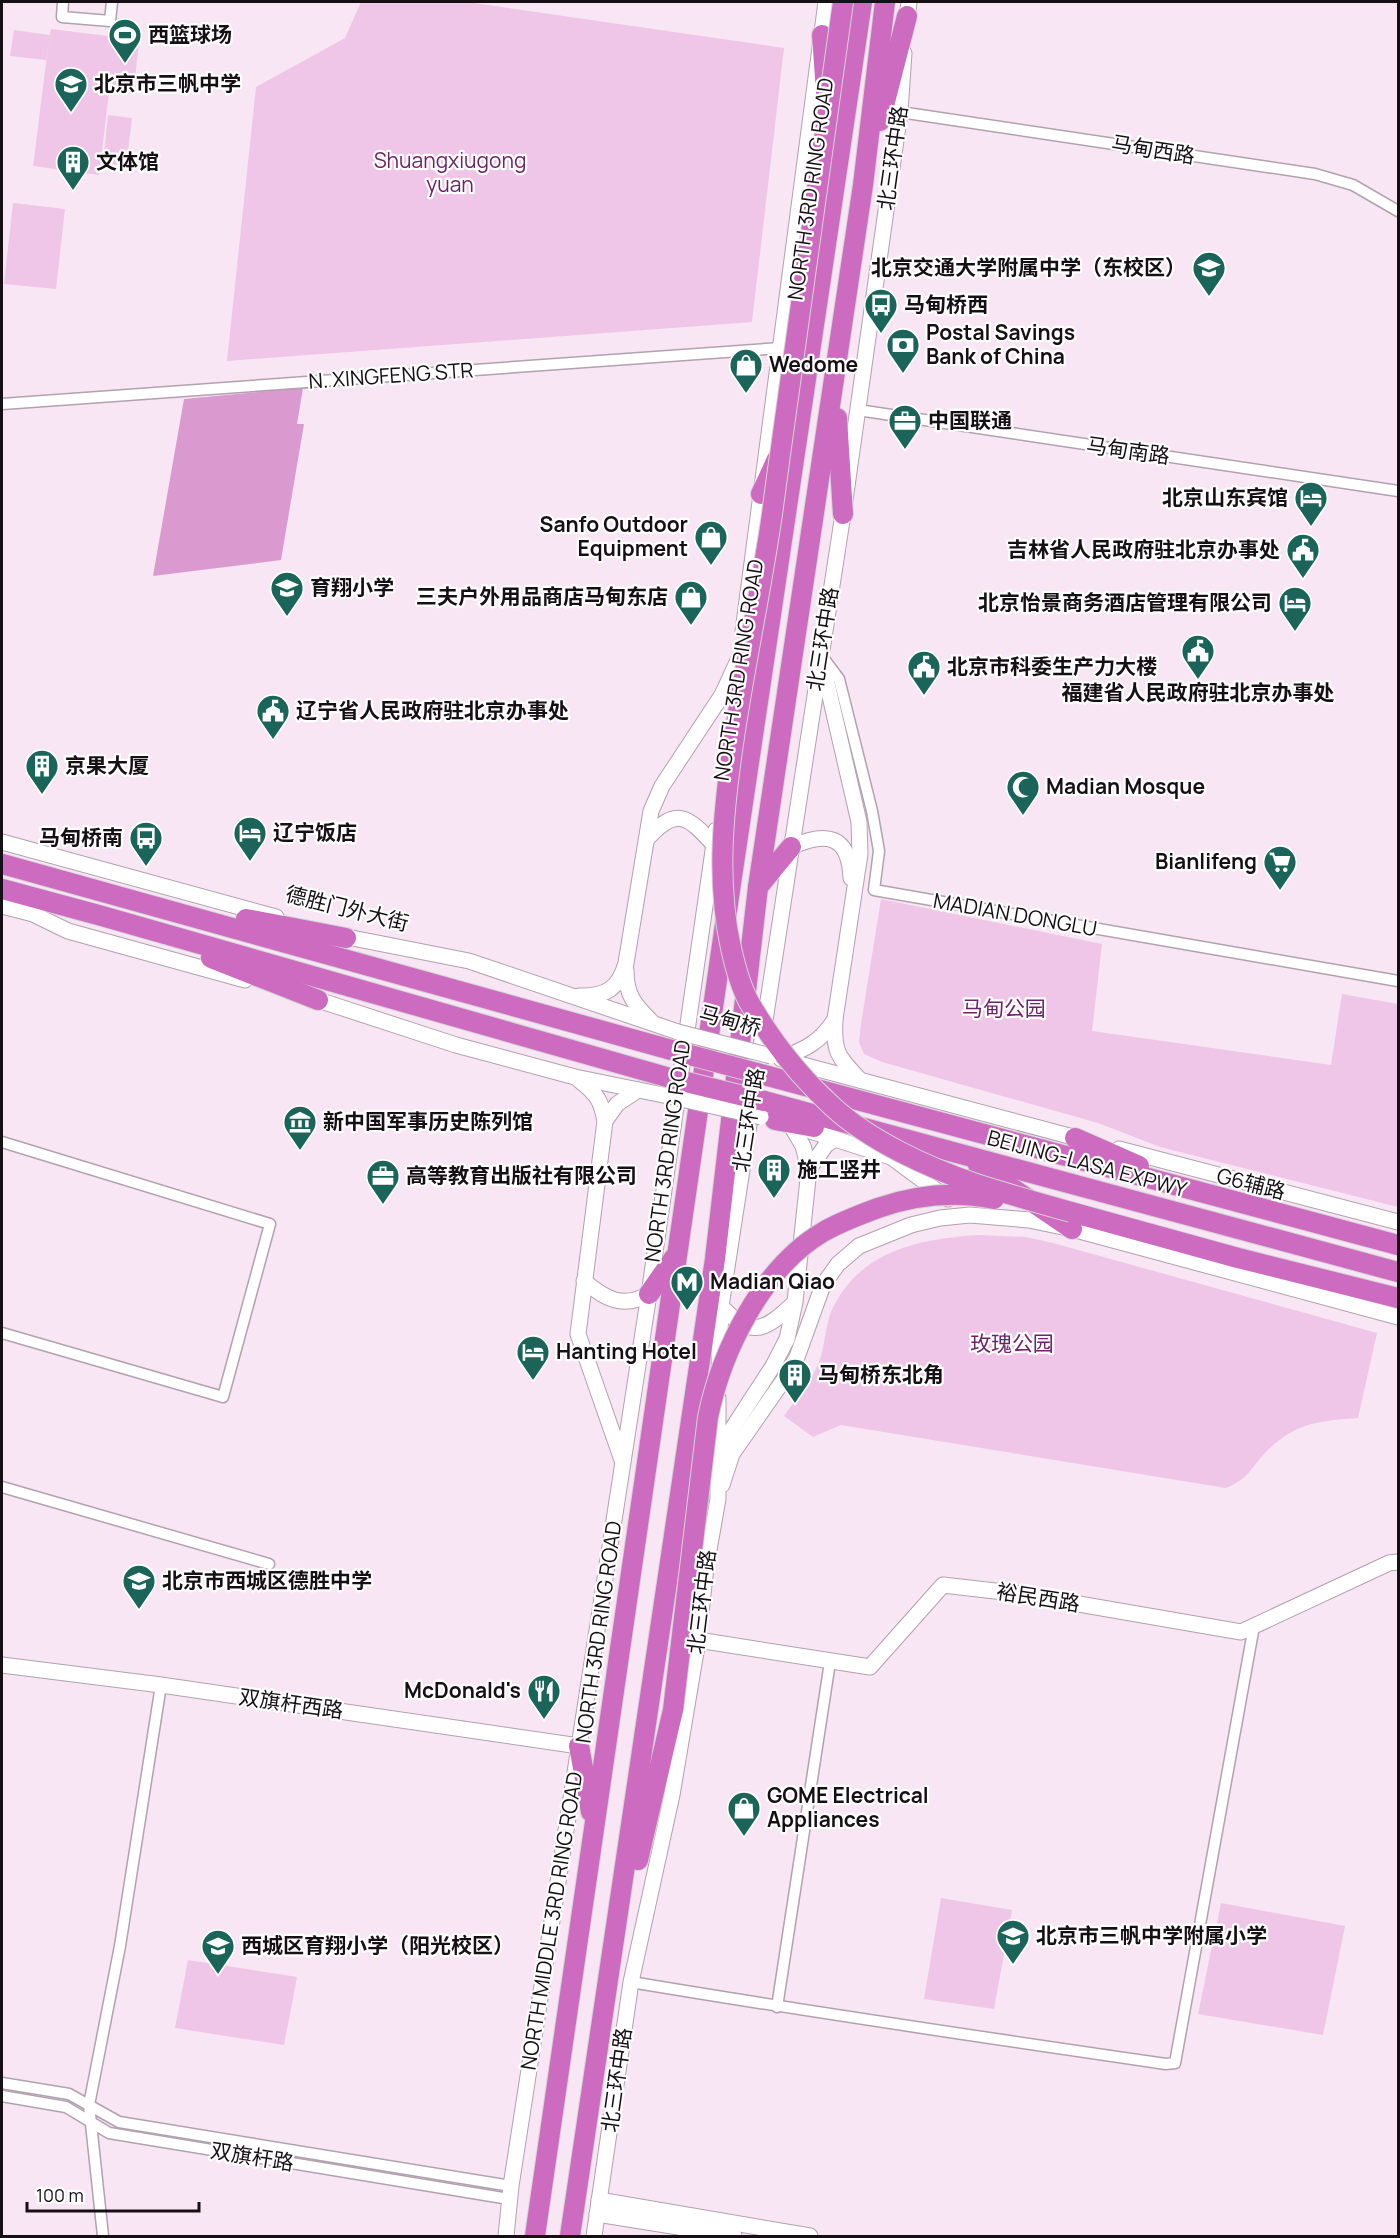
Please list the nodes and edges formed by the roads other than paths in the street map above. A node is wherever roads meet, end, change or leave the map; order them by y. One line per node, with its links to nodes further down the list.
1 (63, 2): 2 (street)
2 (112, 2)
3 (826, 2): 8 (street)
4 (843, 2): 58 (highway, bridge)
5 (862, 2): 11 (highway, NORTH 3RD RING ROAD)
6 (885, 2): 10 (highway)
7 (908, 9): 9 (street, 北三环中路); 10 (highway)
8 (822, 35): 11 (highway); 13 (street)
9 (900, 112): 12 (street, 马甸西路); 17 (street, 北三环中路)
10 (863, 184): 14 (highway)
11 (834, 198): 15 (highway, NORTH 3RD RING ROAD)
12 (1398, 212)
13 (780, 348): 16 (street, N. XINGFENG STR); 19 (street)
14 (835, 380): 20 (highway); 28 (highway)
15 (804, 402): 19 (highway); 30 (highway, NORTH 3RD RING ROAD)
16 (2, 404)
17 (858, 410): 18 (street, 马甸南路); 20 (street, 北三环中路)
18 (1398, 491)
19 (761, 494): 21 (street)
20 (843, 514): 22 (street, 北三环中路)
21 (740, 656): 23 (street); 25 (street)
22 (821, 656): 26 (street, 北三环中路); 32 (street); 37 (street, MADIAN DONGLU)
23 (647, 839): 25 (street); 36 (street)
24 (2, 842): 35 (street, 德胜门外大街)
25 (714, 845): 30 (highway); 65 (street)
26 (791, 848): 28 (highway); 32 (street); 68 (street, 北三环中路)
27 (2, 864): 31 (highway)
28 (758, 887): 62 (highway)
29 (2, 889): 34 (highway)
30 (730, 890): 61 (highway, NORTH 3RD RING ROAD)
31 (106, 892): 35 (highway); 42 (highway)
32 (853, 904): 40 (street)
33 (2, 906): 39 (street)
34 (102, 916): 39 (highway); 47 (highway)
35 (346, 938): 38 (street, 德胜门外大街)
36 (626, 963): 38 (street); 41 (street)
37 (1398, 981)
38 (573, 996): 41 (street, 德胜门外大街)
39 (318, 1000): 45 (street)
40 (835, 1019): 43 (street); 46 (street)
41 (653, 1024): 42 (street, 德胜门外大街)
42 (676, 1041): 43 (street, 马甸桥, bridge); 44 (highway, 马甸桥, bridge)
43 (776, 1057): 46 (street, 马甸桥)
44 (768, 1076): 56 (highway, BEIJING-LASA EXPWY)
45 (575, 1077): 48 (street); 50 (street)
46 (860, 1080): 51 (street, G6辅路)
47 (669, 1087): 48 (street); 49 (highway, bridge)
48 (638, 1090): 50 (street)
49 (772, 1115): 52 (street); 54 (highway, BEIJING-LASA EXPWY); 55 (street)
50 (606, 1121): 64 (street)
51 (1074, 1137): 56 (highway); 59 (street, G6辅路)
52 (835, 1139): 55 (street); 57 (street)
53 (2, 1142): 70 (street)
54 (966, 1157): 58 (highway); 63 (highway, BEIJING-LASA EXPWY)
55 (809, 1169): 67 (street)
56 (1196, 1192): 60 (highway, BEIJING-LASA EXPWY)
57 (970, 1215): 58 (street); 74 (street)
58 (1071, 1221): 66 (highway); 69 (street); 84 (highway, bridge)
59 (1398, 1222)
60 (1398, 1245)
61 (678, 1253): 65 (highway); 83 (highway, NORTH 3RD RING ROAD)
62 (715, 1259): 68 (highway); 84 (highway)
63 (1398, 1272)
64 (584, 1281): 65 (street); 72 (street)
65 (649, 1294): 72 (street)
66 (1398, 1298)
67 (795, 1302): 68 (street); 71 (street)
68 (721, 1306): 71 (street, 北三环中路)
69 (1398, 1317)
70 (2, 1333)
71 (717, 1452): 74 (street, 北三环中路)
72 (623, 1463): 82 (street, NORTH MIDDLE 3RD RING ROAD)
73 (2, 1487): 76 (street)
74 (718, 1499): 78 (street, 北三环中路)
75 (1398, 1562): 77 (street, 裕民西路)
76 (270, 1564)
77 (1254, 1626): 79 (street, 裕民西路); 86 (street)
78 (698, 1640): 79 (street, 裕民西路); 85 (street, 北三环中路)
79 (830, 1662): 86 (street)
80 (2, 1665): 81 (street, 双旗杆西路)
81 (161, 1685): 82 (street, 双旗杆西路); 89 (street)
82 (579, 1746): 83 (highway); 91 (street, NORTH MIDDLE 3RD RING ROAD)
83 (594, 1830): 95 (highway, NORTH 3RD RING ROAD)
84 (610, 1973): 96 (highway)
85 (631, 1982): 86 (street); 92 (street, 北三环中路)
86 (777, 2007)
87 (2, 2083): 89 (street)
88 (2, 2096): 90 (street, 双旗杆路)
89 (89, 2105): 90 (street); 91 (street)
90 (90, 2121): 91 (street, 双旗杆路); 93 (street)
91 (510, 2193): 94 (street, NORTH MIDDLE 3RD RING ROAD)
92 (598, 2207): 97 (street, 北三环中路); 98 (street); 99 (street)
93 (103, 2236)
94 (506, 2236)
95 (535, 2236)
96 (570, 2236)
97 (594, 2236)
98 (734, 2236)
99 (810, 2236)

